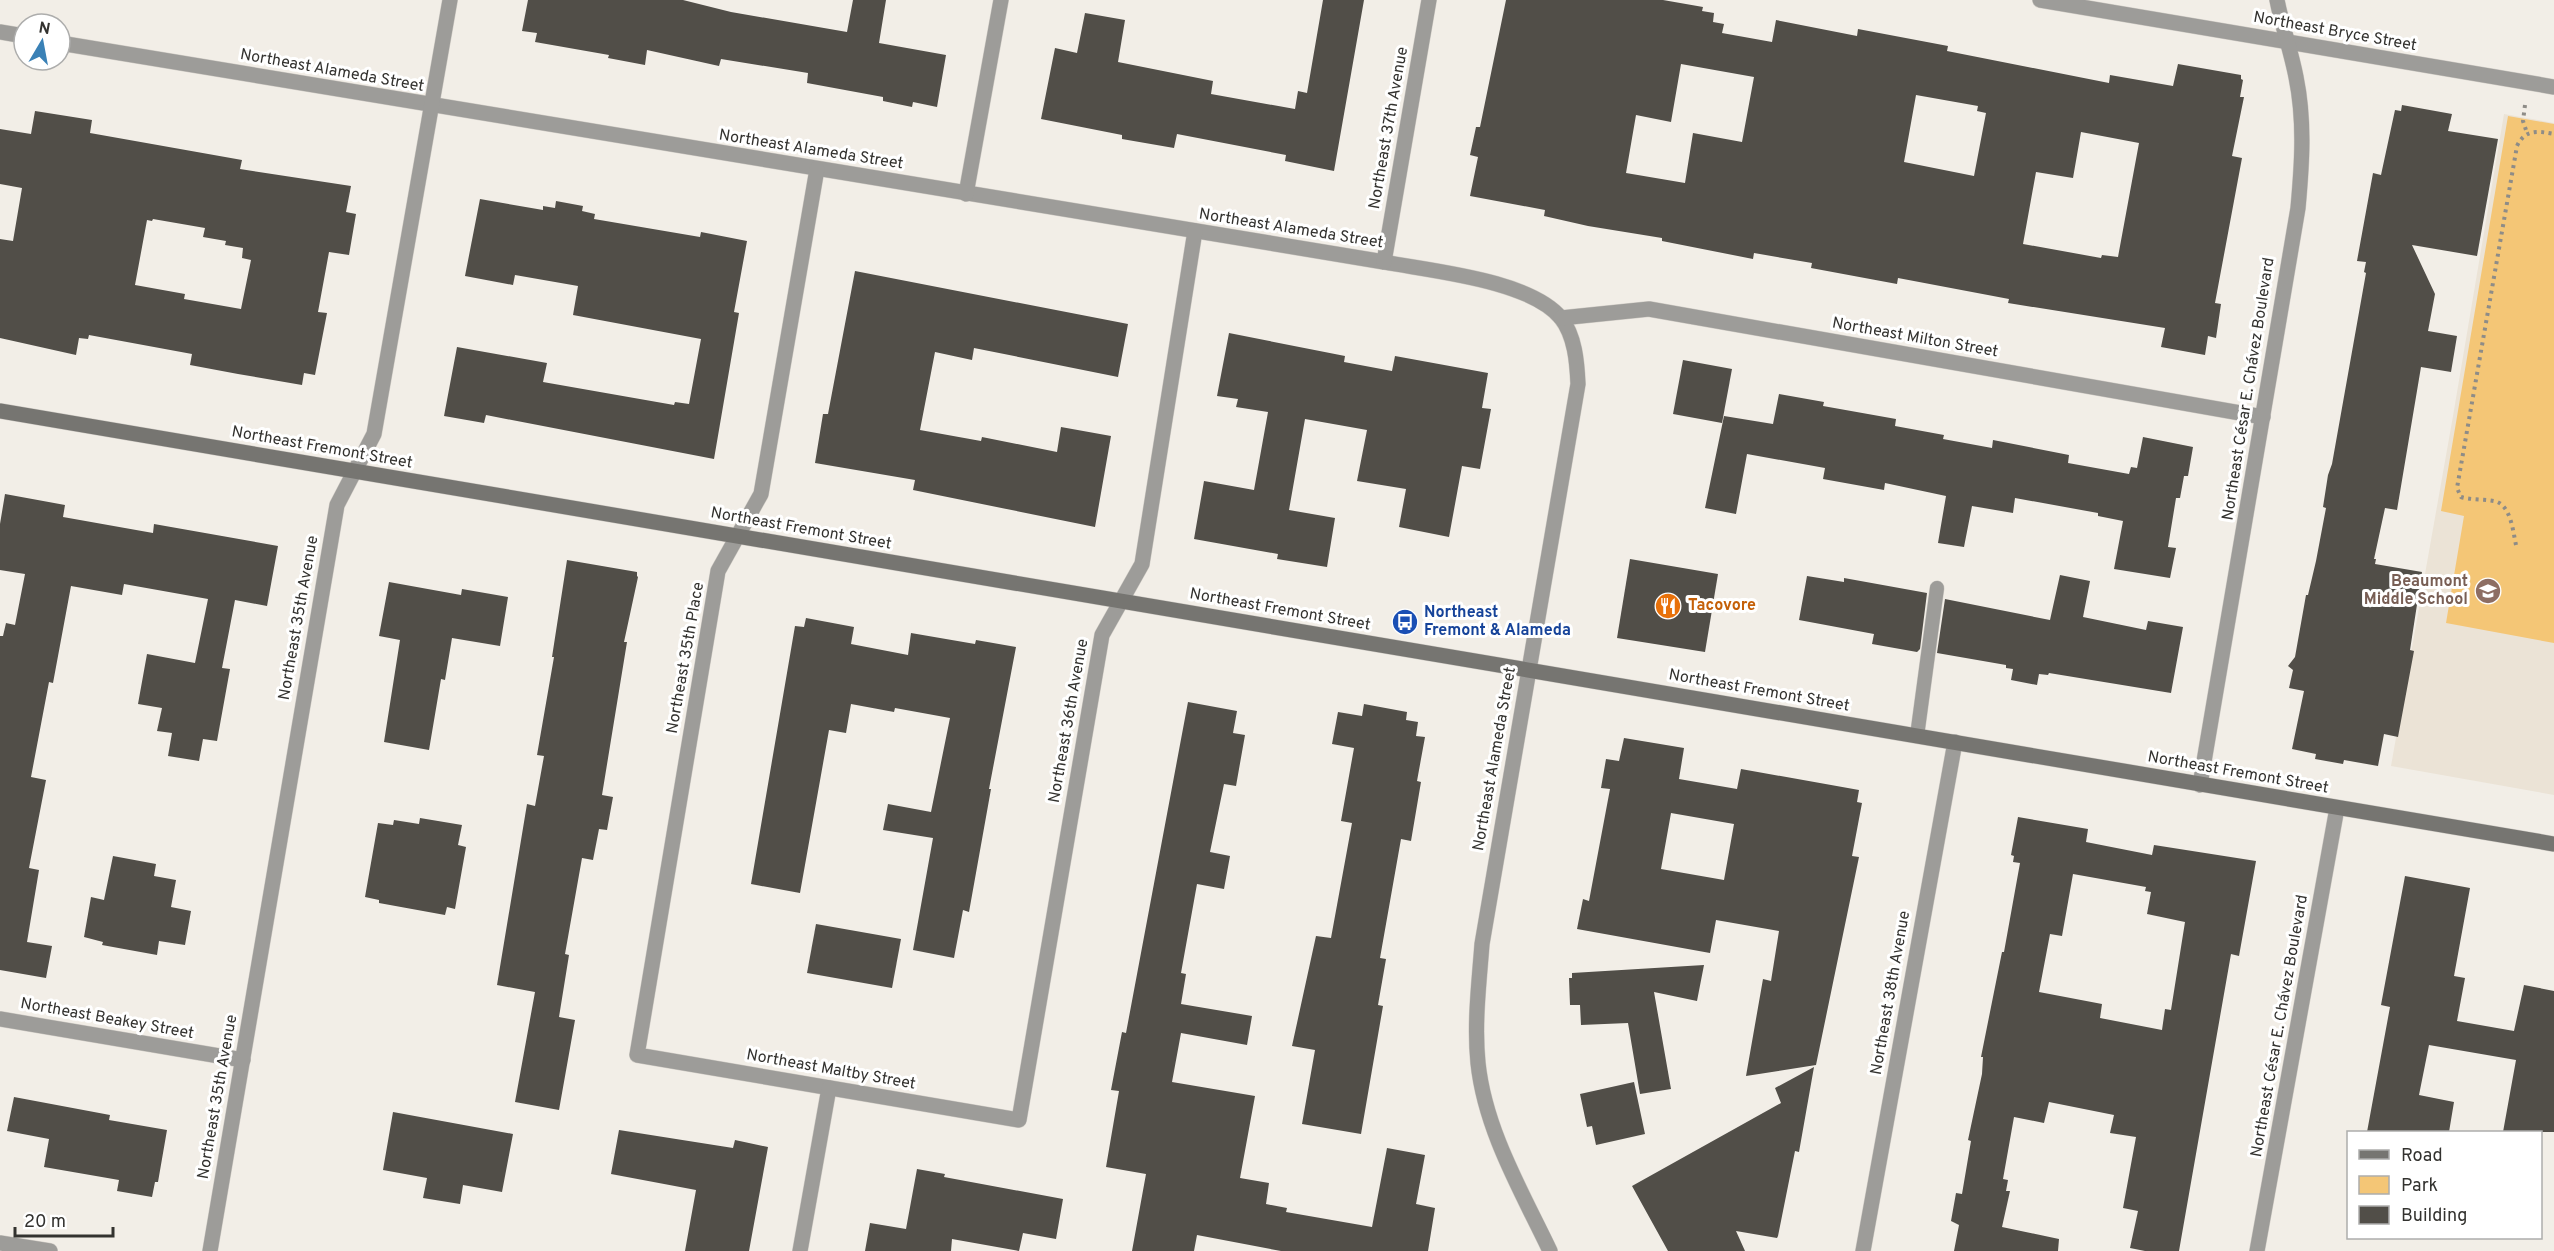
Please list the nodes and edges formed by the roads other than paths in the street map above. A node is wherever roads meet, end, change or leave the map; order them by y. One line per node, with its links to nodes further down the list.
1 (450, 0): 9 (street, Northeast 35th Avenue)
2 (1001, 0): 11 (street)
3 (1429, 0): 13 (street, Northeast 37th Avenue)
4 (2040, 0): 6 (street, Northeast Bryce Street)
5 (2277, 0): 6 (street, Northeast César E. Chávez Boulevard)
6 (2287, 42): 8 (street, Northeast Bryce Street); 16 (street, Northeast César E. Chávez Boulevard)
7 (72, 45): 9 (street, Northeast Alameda Street)
8 (2554, 87)
9 (432, 106): 10 (street, Northeast Alameda Street); 17 (street, Northeast 35th Avenue)
10 (817, 169): 11 (street, Northeast Alameda Street); 18 (street, Northeast 35th Place)
11 (966, 194): 12 (street, Northeast Alameda Street)
12 (1195, 231): 13 (street, Northeast Alameda Street); 20 (street, Northeast 36th Avenue)
13 (1384, 262): 14 (street, Northeast Alameda Street)
14 (1561, 318): 16 (street, Northeast Milton Street); 21 (street, Northeast Alameda Street)
15 (0, 411): 17 (main road, Northeast Fremont Street)
16 (2263, 417): 24 (street, Northeast César E. Chávez Boulevard)
17 (354, 471): 18 (main road, Northeast Fremont Street); 29 (street, Northeast 35th Avenue)
18 (738, 537): 20 (main road, Northeast Fremont Street); 28 (street, Northeast 35th Place)
19 (1936, 588): 22 (lane)
20 (1121, 602): 21 (main road, Northeast Fremont Street); 31 (street, Northeast 36th Avenue)
21 (1529, 670): 22 (main road, Northeast Fremont Street); 36 (street, Northeast Alameda Street)
22 (1917, 736): 23 (main road, Northeast Fremont Street)
23 (1955, 742): 24 (main road, Northeast Fremont Street); 37 (street, Northeast 38th Avenue)
24 (2200, 784): 25 (main road, Northeast Fremont Street)
25 (2337, 808): 26 (main road, Northeast Fremont Street); 38 (street, Northeast César E. Chávez Boulevard)
26 (2554, 844)
27 (0, 1019): 29 (street, Northeast Beakey Street)
28 (637, 1055): 30 (street, Northeast Maltby Street)
29 (243, 1060): 34 (street, Northeast 35th Avenue)
30 (829, 1088): 31 (street, Northeast Maltby Street); 35 (street)
31 (1019, 1120)
32 (0, 1243): 33 (street)
33 (50, 1251)
34 (210, 1251)
35 (800, 1251)
36 (1550, 1251)
37 (1863, 1251)
38 (2257, 1251)

